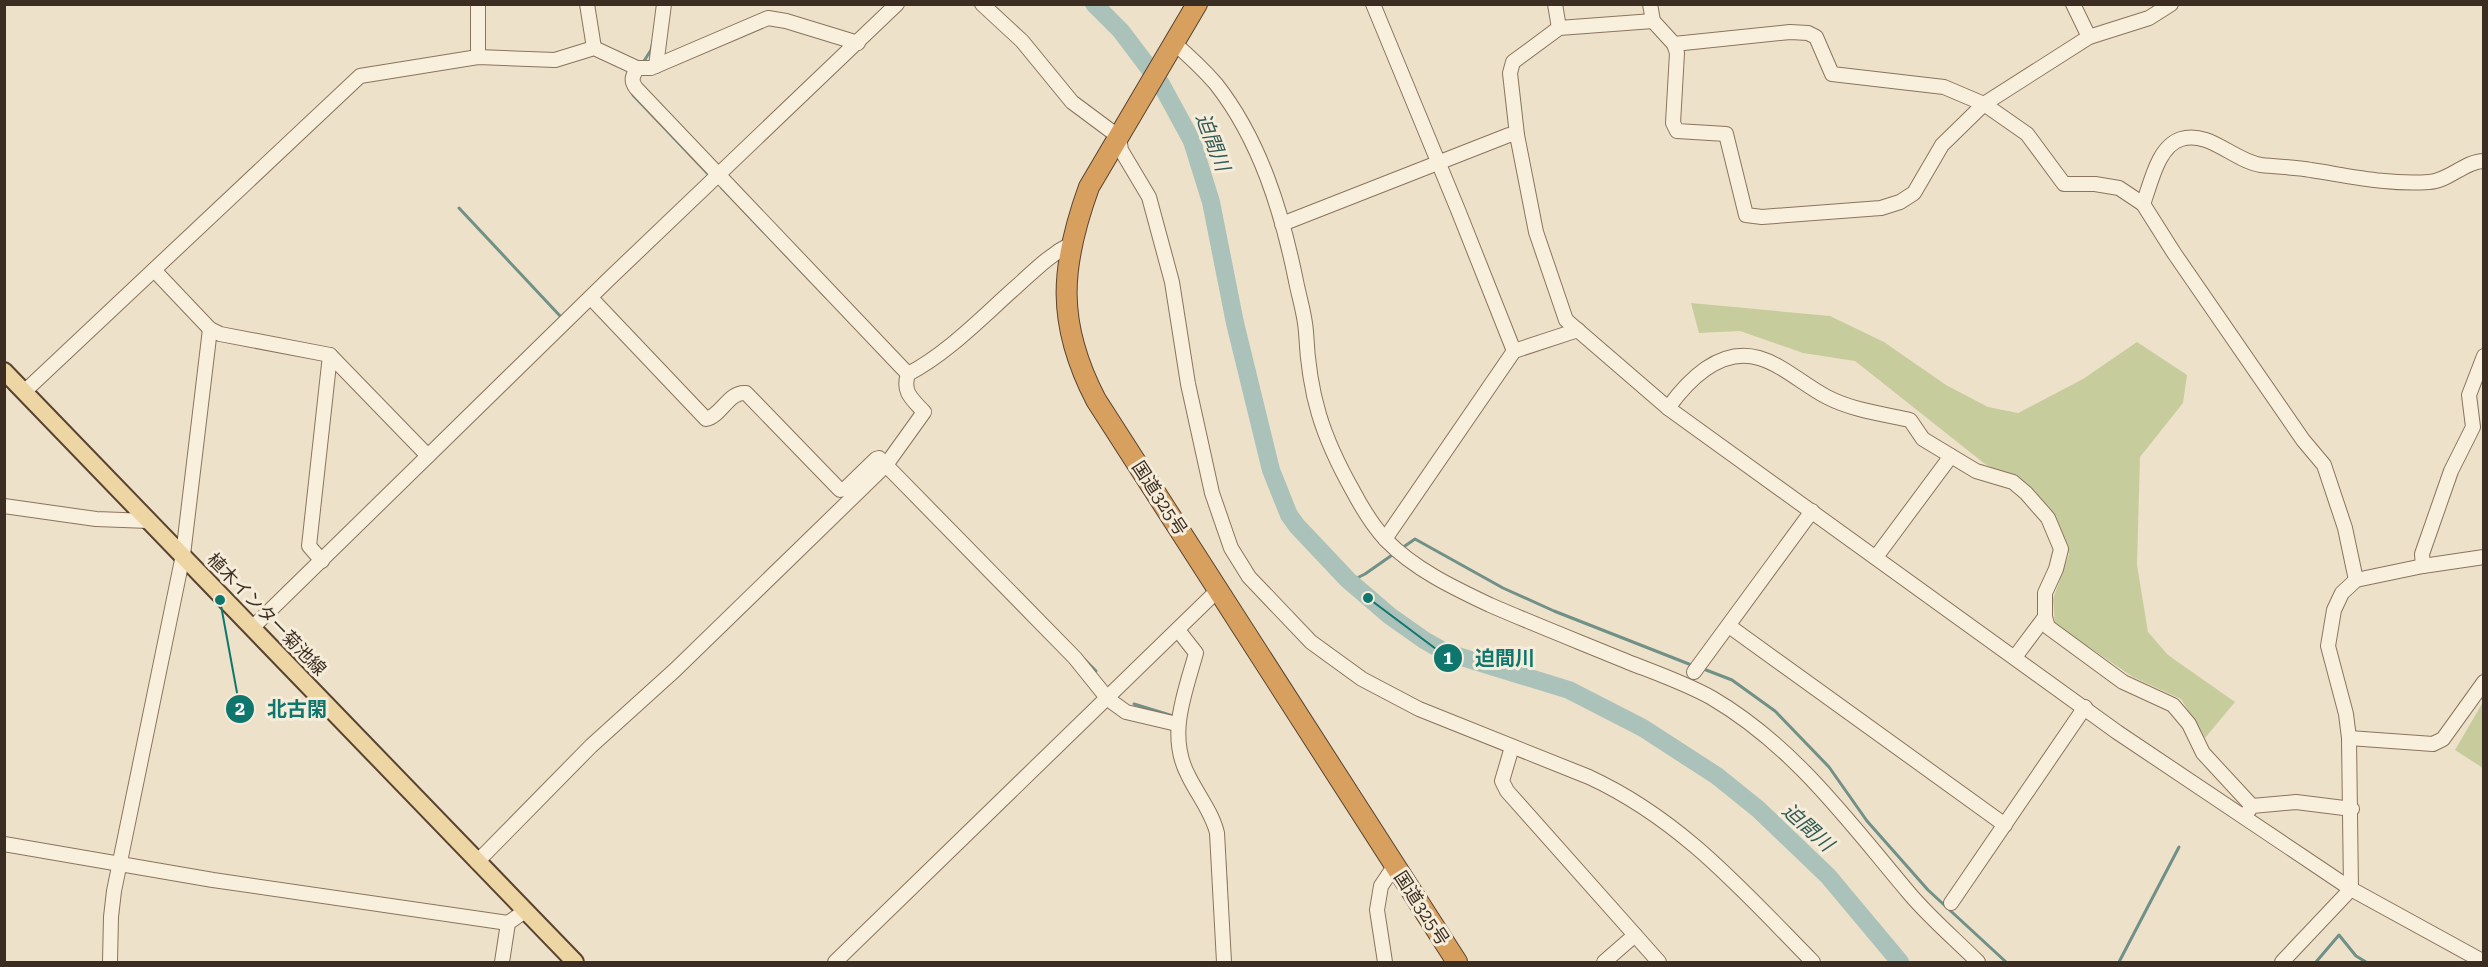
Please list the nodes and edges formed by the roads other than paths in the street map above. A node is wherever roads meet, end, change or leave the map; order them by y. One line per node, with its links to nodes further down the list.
1 (478, 4): 19 (street)
2 (587, 4): 18 (street)
3 (664, 4): 20 (street)
4 (897, 4): 15 (street)
5 (982, 4): 24 (street)
6 (1373, 4): 26 (street)
7 (1555, 4): 13 (street)
8 (1650, 4): 12 (street)
9 (2073, 4): 14 (street)
10 (2171, 4): 14 (street)
11 (1191, 7): 17 (highway, 国道325号)
12 (1653, 21): 13 (street); 16 (street)
13 (1559, 28): 23 (street)
14 (2089, 37): 22 (street)
15 (858, 43): 20 (street); 27 (street)
16 (1674, 44): 22 (street); 22 (street)
17 (1172, 46): 24 (highway, 国道325号); 29 (street)
18 (594, 48): 19 (street); 21 (street)
19 (478, 57): 31 (street)
20 (656, 66): 21 (street)
21 (637, 68): 27 (street)
22 (1984, 105): 28 (street)
23 (1517, 135): 26 (street); 34 (street)
24 (1119, 137): 30 (highway, 国道325号); 67 (street)
25 (2484, 161): 28 (street)
26 (1439, 163): 29 (street); 35 (street)
27 (719, 177): 32 (street); 39 (street)
28 (2144, 204): 54 (street)
29 (1282, 224): 48 (street)
30 (1071, 244): 39 (street); 55 (highway, 国道325号)
31 (154, 270): 33 (street); 40 (street)
32 (591, 298): 42 (street); 44 (street)
33 (210, 329): 36 (street); 49 (street)
34 (1578, 330): 35 (street); 41 (street)
35 (1514, 351): 48 (street)
36 (330, 355): 42 (street); 52 (street)
37 (2484, 356): 53 (street)
38 (4, 371): 40 (main road, 植木インター菊池線)
39 (908, 374): 44 (street)
40 (24, 392): 47 (main road, 植木インター菊池線)
41 (1668, 408): 43 (street); 46 (street)
42 (428, 456): 52 (street)
43 (1951, 456): 50 (street); 56 (street)
44 (886, 465): 63 (street); 72 (street)
45 (4, 506): 47 (street)
46 (1812, 512): 50 (street); 57 (street)
47 (148, 521): 49 (main road, 植木インター菊池線)
48 (1385, 539): 91 (street)
49 (183, 555): 58 (main road, 植木インター菊池線); 73 (street)
50 (1876, 557): 60 (street)
51 (2484, 557): 53 (street)
52 (322, 561): 58 (street)
53 (2423, 566): 54 (street)
54 (2356, 580): 66 (street)
55 (1219, 589): 59 (street); 74 (highway, 国道325号)
56 (2044, 617): 60 (street); 69 (street)
57 (1729, 626): 61 (street); 70 (street)
58 (253, 627): 72 (main road, 植木インター菊池線)
59 (1178, 630): 63 (street); 65 (street)
60 (2015, 657): 64 (street)
61 (1694, 672)
62 (2484, 682): 66 (street)
63 (1108, 699): 65 (street); 84 (street)
64 (2085, 707): 69 (street); 70 (street)
65 (1178, 724): 85 (street)
66 (2349, 738): 68 (street)
67 (1512, 747): 79 (street); 90 (street)
68 (2352, 809): 69 (street); 75 (street)
69 (2248, 812): 75 (street)
70 (2005, 825): 76 (street)
71 (4, 844): 73 (street)
72 (477, 862): 77 (main road, 植木インター菊池線)
73 (121, 863): 78 (street); 81 (street)
74 (1395, 865): 86 (street); 87 (highway, 国道325号)
75 (2351, 888): 80 (street); 92 (street)
76 (1951, 903)
77 (525, 911): 78 (street); 83 (main road, 植木インター菊池線)
78 (508, 923): 82 (street)
79 (1635, 935): 88 (street); 89 (street)
80 (2484, 962)
81 (110, 963)
82 (502, 963)
83 (575, 963)
84 (835, 963)
85 (1224, 963)
86 (1385, 963)
87 (1457, 963)
88 (1604, 963)
89 (1659, 963)
90 (1813, 963)
91 (1978, 963)
92 (2282, 963)

